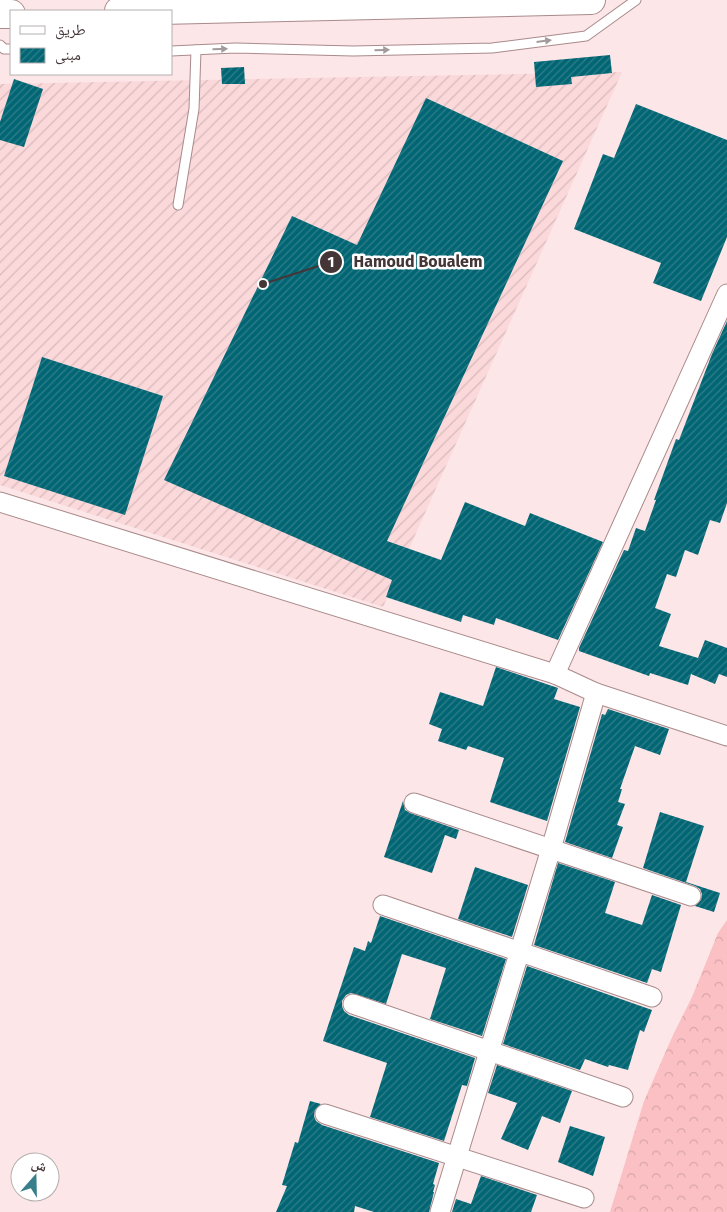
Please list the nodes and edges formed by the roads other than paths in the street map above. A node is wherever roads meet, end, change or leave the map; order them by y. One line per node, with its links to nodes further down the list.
1 (591, 0): 3 (highway)
2 (636, 0): 4 (lane, one-way to 2)
3 (162, 10)
4 (196, 50): 5 (lane); 6 (lane)
5 (172, 51)
6 (178, 205)
7 (727, 294): 9 (street)
8 (0, 502): 9 (street)
9 (555, 674): 10 (street)
10 (596, 693): 11 (street); 13 (street)
11 (727, 736)
12 (414, 803): 13 (street)
13 (551, 849): 14 (street); 16 (street)
14 (691, 896)
15 (383, 906): 16 (street)
16 (519, 953): 17 (street); 19 (street)
17 (652, 997)
18 (353, 1004): 19 (street)
19 (489, 1051): 20 (street); 22 (street)
20 (624, 1097)
21 (326, 1114): 22 (street)
22 (457, 1156): 23 (street); 24 (street)
23 (584, 1198)
24 (440, 1212)

